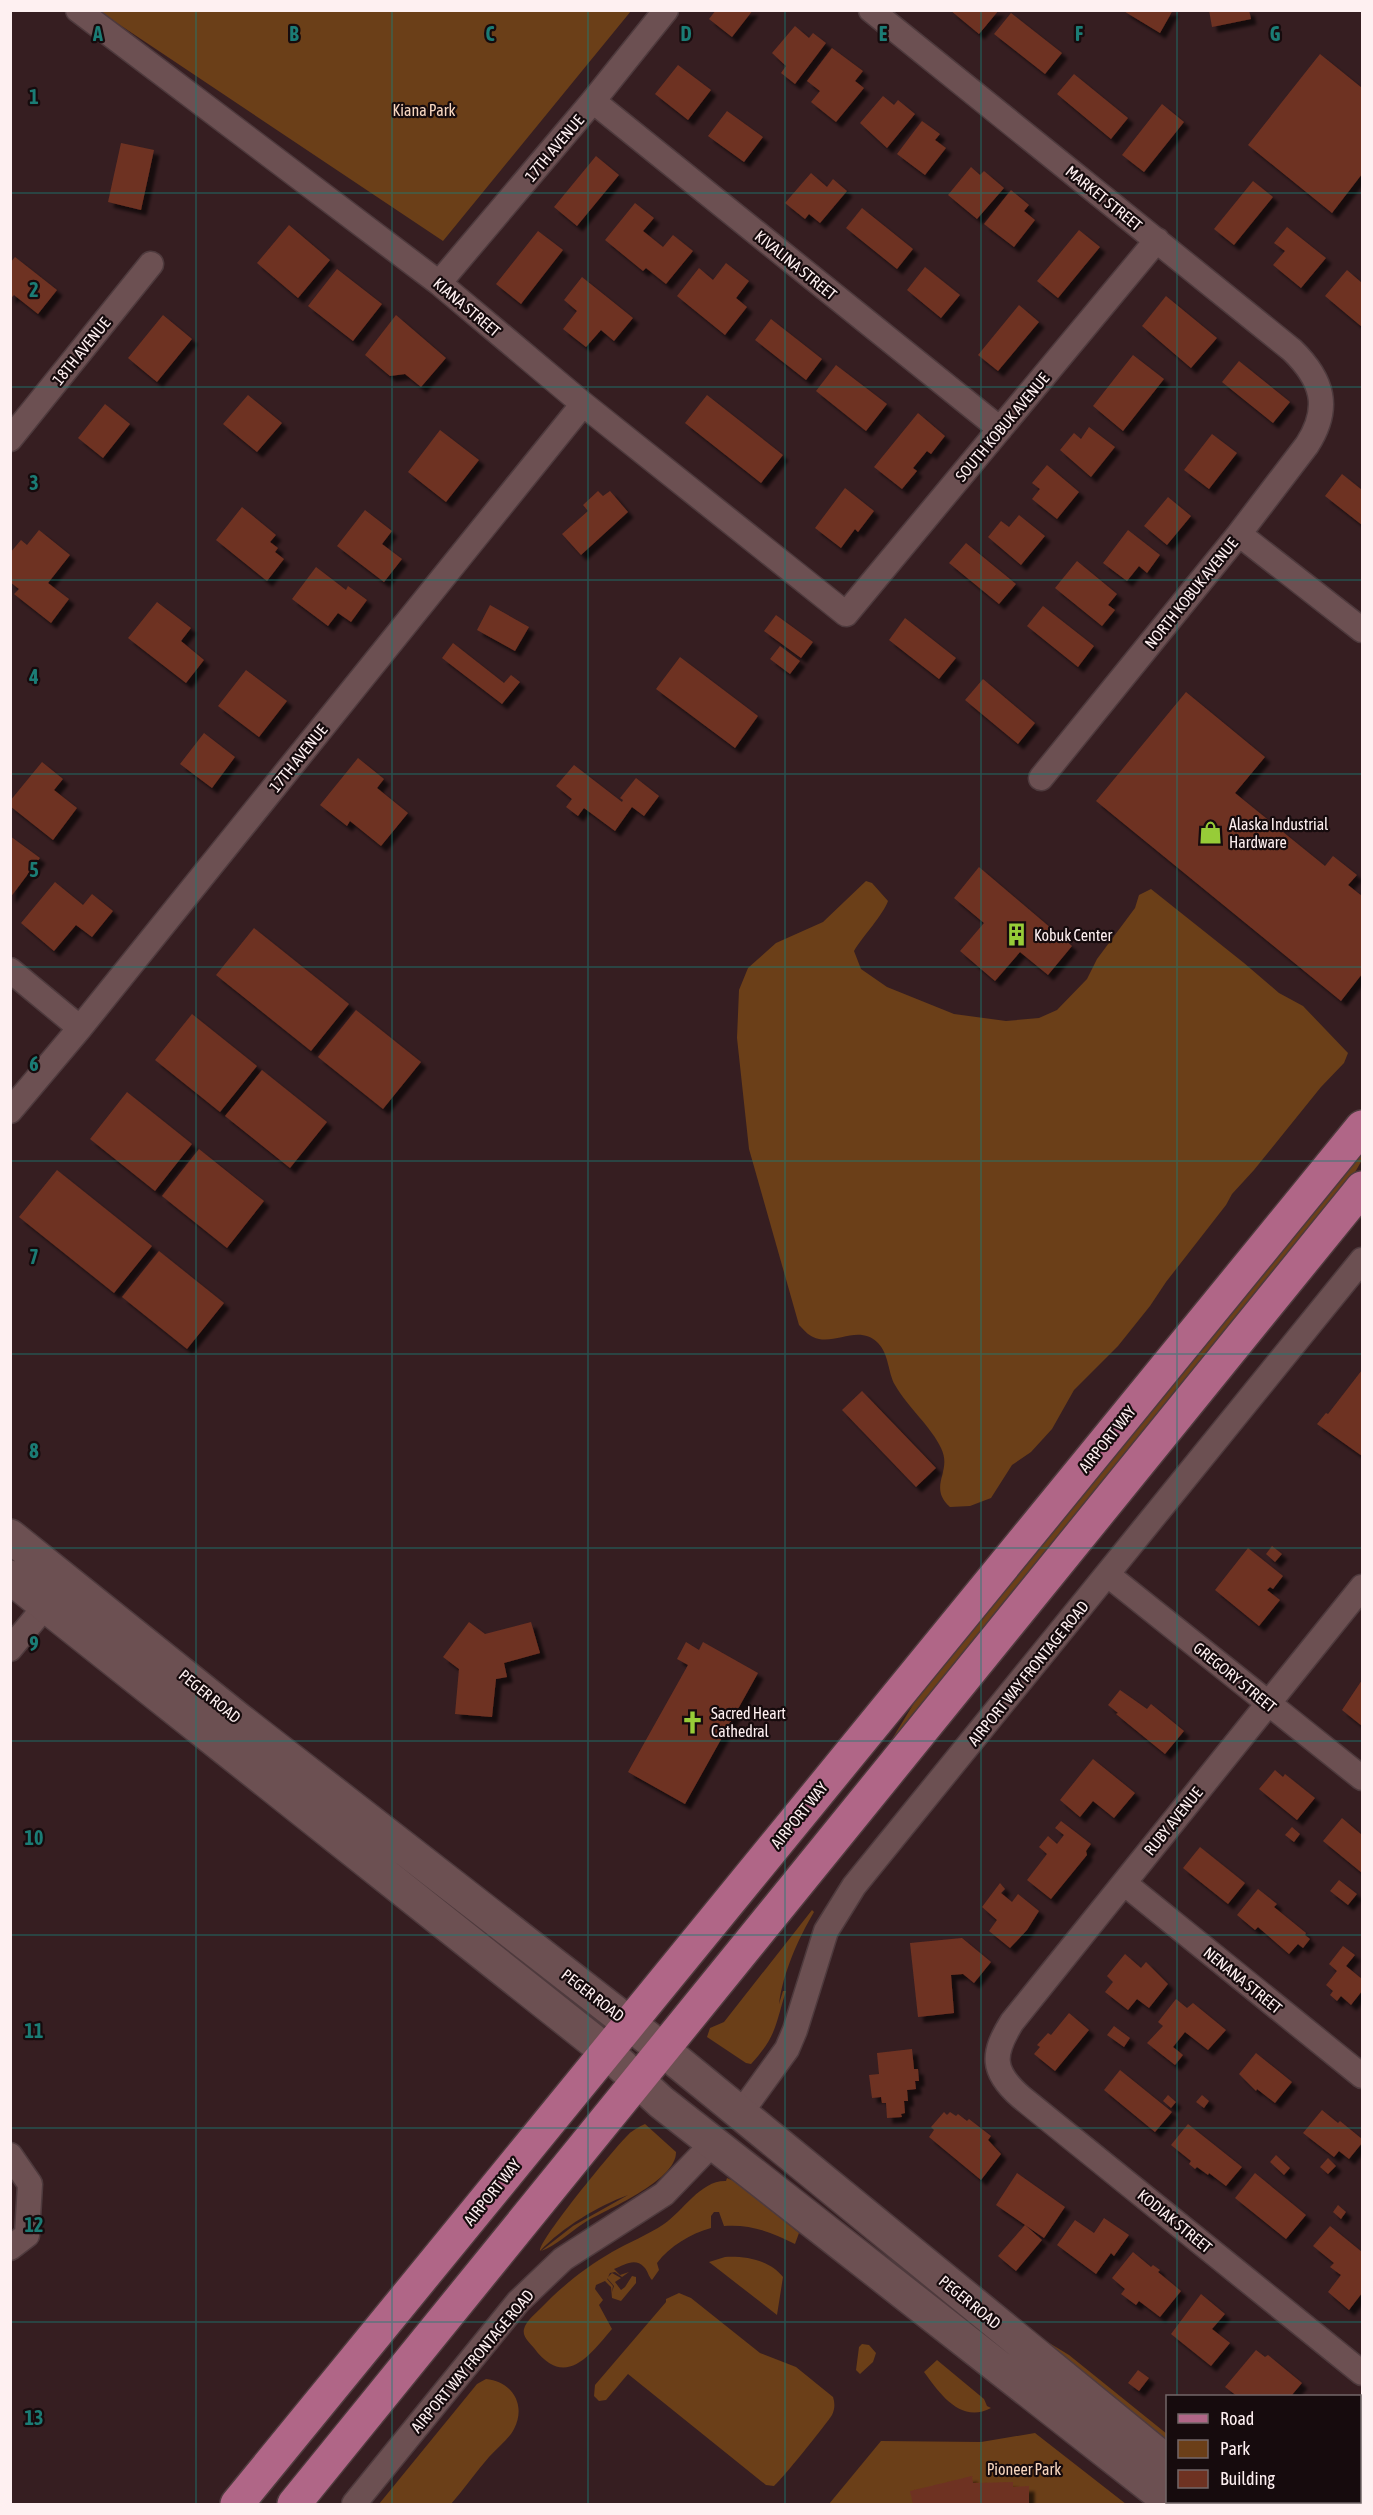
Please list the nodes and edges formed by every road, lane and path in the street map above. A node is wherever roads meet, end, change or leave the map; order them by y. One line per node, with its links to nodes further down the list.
1 (78, 10): 7 (street, KIANA STREET)
2 (666, 10): 4 (street, 17TH AVENUE)
3 (871, 10): 5 (street, MARKET STREET)
4 (593, 102): 7 (street, 17TH AVENUE); 10 (street, KIVALINA STREET)
5 (1157, 240): 8 (street, MARKET STREET); 10 (street, SOUTH KOBUK AVENUE)
6 (151, 264): 11 (street, 18TH AVENUE)
7 (440, 283): 9 (street, KIANA STREET)
8 (1322, 399): 12 (street, NORTH KOBUK AVENUE)
9 (583, 404): 13 (street, KIANA STREET); 17 (street, 17TH AVENUE)
10 (1000, 429): 13 (street, SOUTH KOBUK AVENUE)
11 (10, 439)
12 (1239, 534): 14 (street); 15 (street, NORTH KOBUK AVENUE)
13 (846, 614)
14 (1362, 630)
15 (1041, 778)
16 (10, 970): 17 (street)
17 (80, 1028): 18 (street, 17TH AVENUE)
18 (10, 1111)
19 (1362, 1127): 32 (main road, AIRPORT WAY)
20 (1362, 1188): 33 (main road)
21 (1362, 1260): 23 (street, AIRPORT WAY FRONTAGE ROAD)
22 (10, 1536): 25 (main road, PEGER ROAD)
23 (1108, 1575): 29 (street, GREGORY STREET); 38 (street, AIRPORT WAY FRONTAGE ROAD)
24 (10, 1577): 27 (main road, PEGER ROAD)
25 (66, 1581): 27 (street); 32 (main road, PEGER ROAD)
26 (1362, 1587): 29 (street, RUBY AVENUE)
27 (46, 1606): 28 (street); 34 (main road, PEGER ROAD)
28 (10, 1649)
29 (1267, 1704): 30 (street, GREGORY STREET); 31 (street, RUBY AVENUE)
30 (1362, 1778)
31 (1124, 1883): 35 (street, RUBY AVENUE); 36 (street, NENANA STREET)
32 (628, 2023): 33 (main road, PEGER ROAD); 34 (main road, AIRPORT WAY)
33 (662, 2049): 37 (main road); 38 (main road, PEGER ROAD)
34 (606, 2051): 37 (main road, PEGER ROAD); 45 (main road, AIRPORT WAY)
35 (997, 2062): 42 (street, KODIAK STREET)
36 (1362, 2076)
37 (637, 2080): 39 (main road, PEGER ROAD); 46 (main road)
38 (740, 2114): 43 (main road, PEGER ROAD)
39 (714, 2142): 44 (main road, PEGER ROAD); 47 (street, AIRPORT WAY FRONTAGE ROAD)
40 (10, 2155): 41 (street)
41 (10, 2248)
42 (1362, 2373)
43 (1166, 2462)
44 (1166, 2499)
45 (237, 2505)
46 (294, 2505)
47 (354, 2505)

